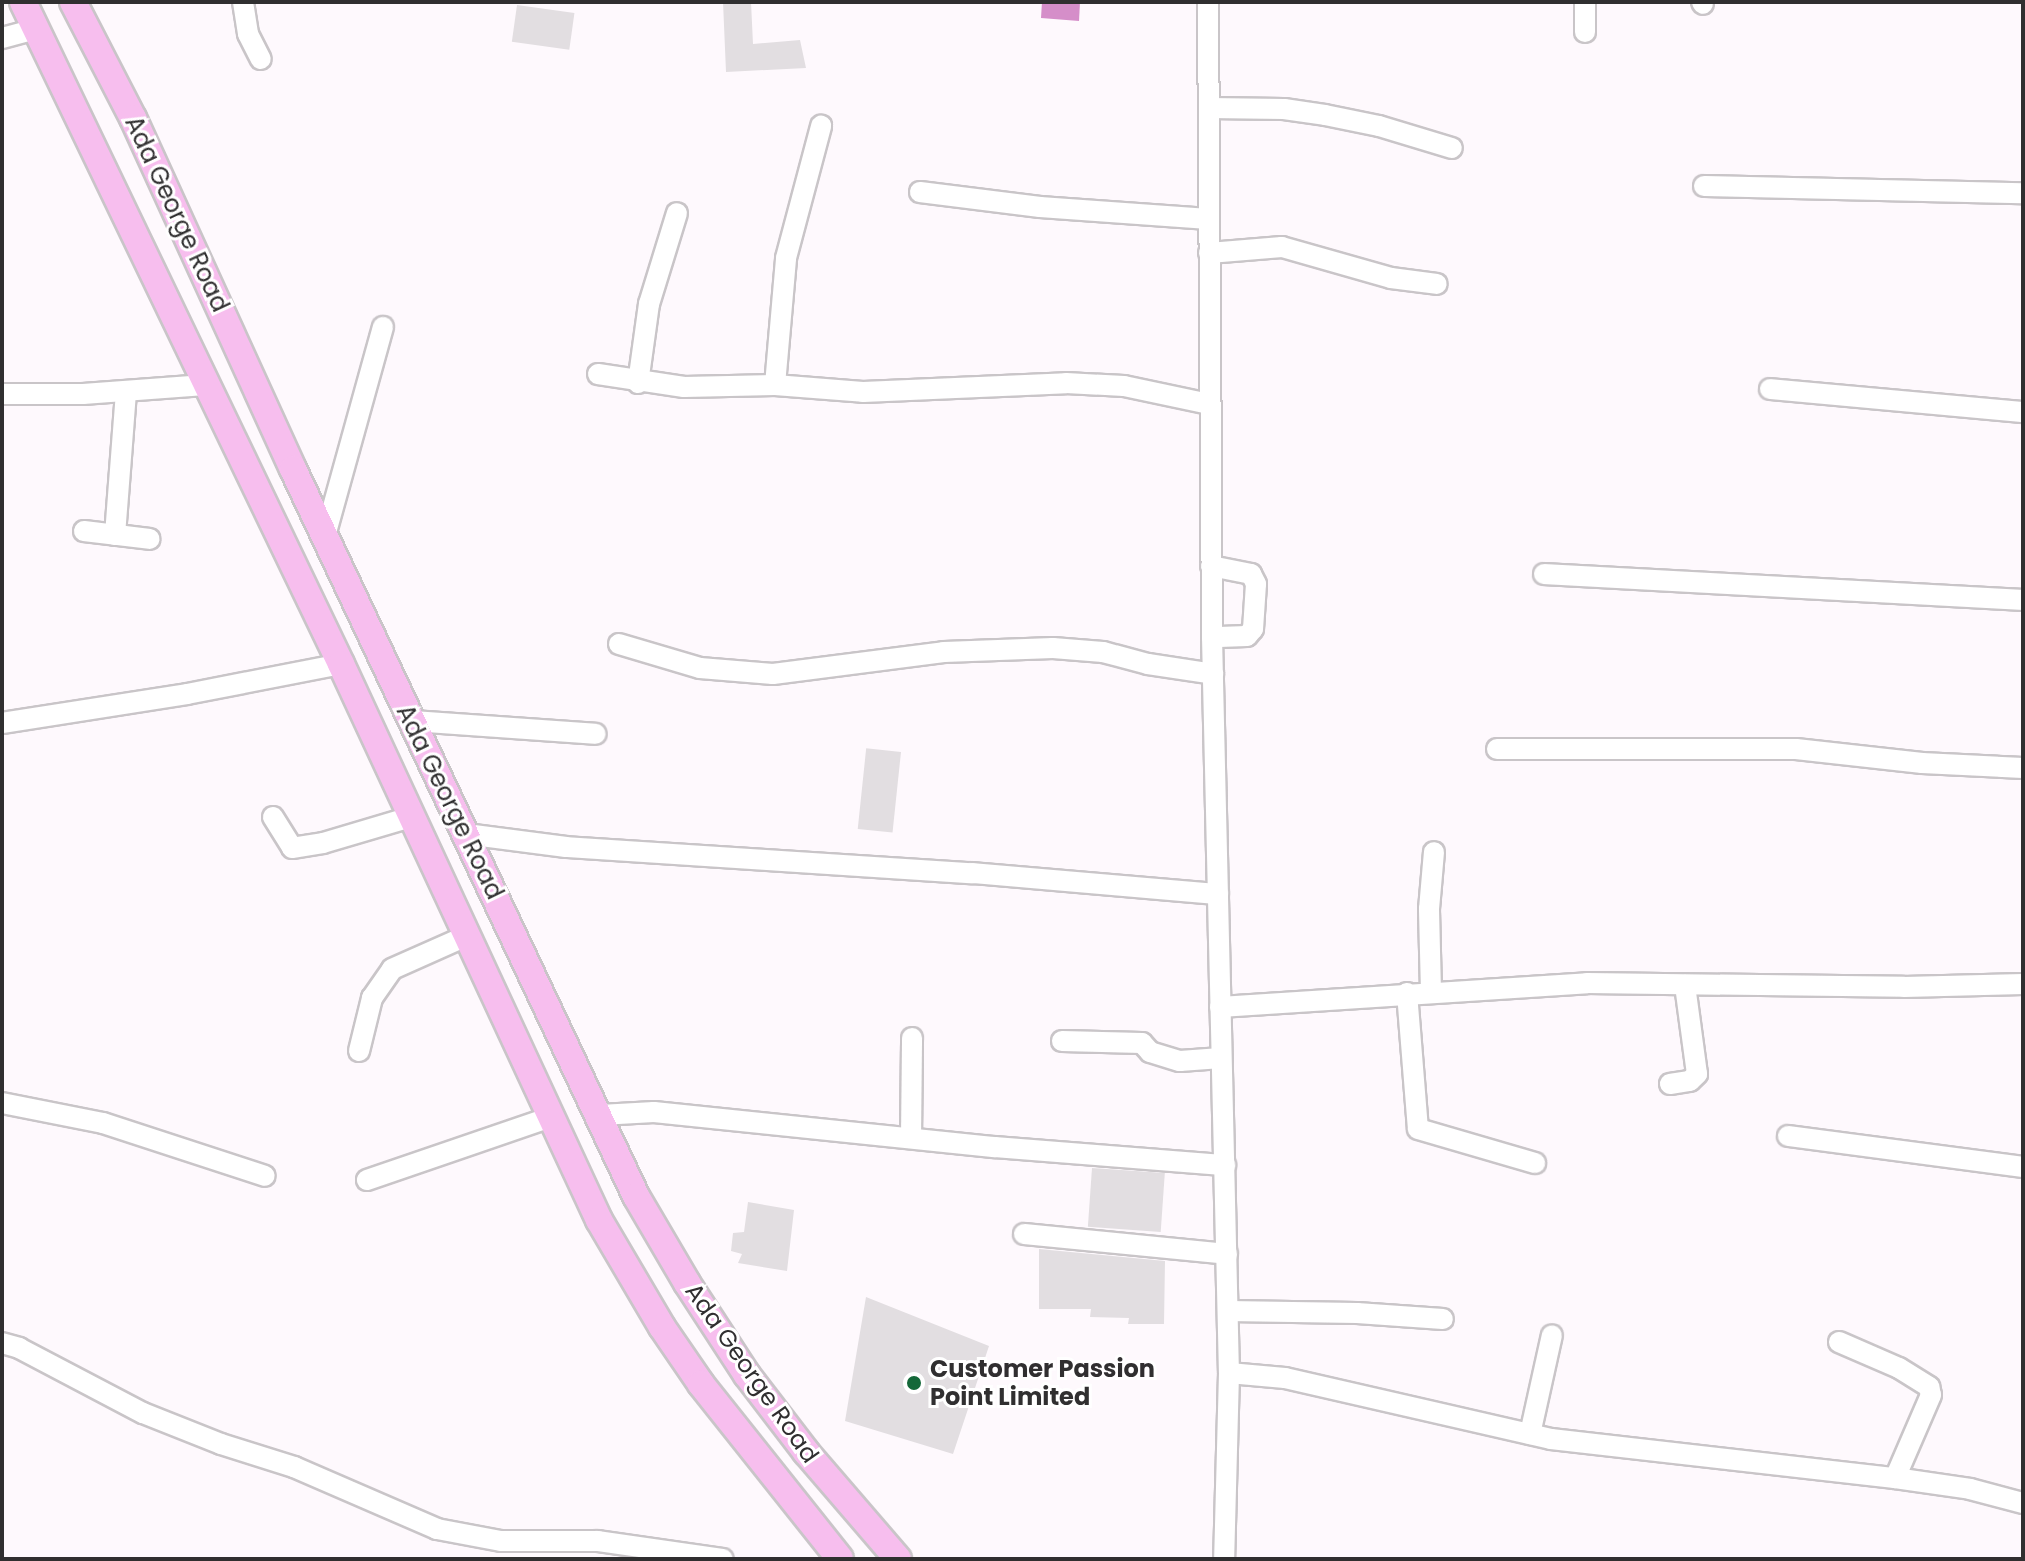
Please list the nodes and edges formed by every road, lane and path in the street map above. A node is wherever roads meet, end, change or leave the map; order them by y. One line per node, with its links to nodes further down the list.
1 (23, 2): 6 (main road, Ada George Road)
2 (73, 2): 32 (main road, Ada George Road)
3 (243, 2): 9 (street)
4 (1208, 2): 10 (street)
5 (1585, 2): 7 (street)
6 (36, 29): 8 (street); 23 (main road, Ada George Road)
7 (1585, 32)
8 (2, 38)
9 (261, 59)
10 (1209, 108): 12 (street); 17 (street)
11 (821, 126): 24 (street)
12 (1452, 148)
13 (1704, 186): 15 (street)
14 (920, 192): 17 (street)
15 (2023, 193)
16 (677, 213): 22 (street)
17 (1209, 219): 18 (street)
18 (1209, 253): 19 (street); 28 (street)
19 (1437, 284)
20 (383, 327): 32 (street)
21 (598, 374): 22 (street)
22 (638, 383): 24 (street)
23 (205, 385): 26 (street); 39 (main road, Ada George Road)
24 (775, 385): 28 (street)
25 (1770, 389): 29 (street)
26 (126, 391): 27 (street); 31 (street)
27 (2, 394)
28 (1209, 404): 34 (street)
29 (2023, 412)
30 (84, 531): 31 (street)
31 (115, 535): 33 (street)
32 (325, 536): 41 (main road, Ada George Road)
33 (150, 539)
34 (1211, 566): 37 (street); 37 (street)
35 (1544, 574): 36 (street)
36 (2023, 600)
37 (1212, 637): 40 (street)
38 (619, 644): 40 (street)
39 (341, 664): 42 (street); 47 (main road, Ada George Road)
40 (1213, 674): 50 (street)
41 (412, 721): 43 (street); 48 (main road, Ada George Road)
42 (2, 723)
43 (596, 734)
44 (1497, 749): 45 (street)
45 (2023, 768)
46 (273, 817): 47 (street)
47 (411, 817): 51 (main road, Ada George Road)
48 (466, 834): 50 (street); 63 (main road, Ada George Road)
49 (1434, 852): 54 (street)
50 (1218, 894): 56 (street)
51 (466, 936): 59 (street); 64 (main road, Ada George Road)
52 (2023, 984): 53 (street)
53 (1685, 985): 54 (street); 61 (street)
54 (1431, 992): 55 (street)
55 (1407, 993): 56 (street); 67 (street)
56 (1220, 1007): 60 (street)
57 (912, 1038): 66 (street)
58 (1062, 1041): 60 (street)
59 (359, 1051)
60 (1221, 1058): 68 (street)
61 (1670, 1084)
62 (2, 1103): 70 (street)
63 (600, 1115): 66 (street); 85 (main road, Ada George Road)
64 (551, 1117): 71 (street); 84 (main road, Ada George Road)
65 (1788, 1136): 69 (street)
66 (911, 1138): 68 (street)
67 (1535, 1163)
68 (1225, 1165): 73 (street)
69 (2023, 1167)
70 (265, 1176)
71 (367, 1180)
72 (1024, 1234): 73 (street)
73 (1227, 1254): 74 (street)
74 (1228, 1311): 75 (street); 79 (street)
75 (1443, 1319)
76 (1552, 1335): 80 (street)
77 (1839, 1342): 81 (street)
78 (2, 1343): 83 (street)
79 (1229, 1373): 80 (street); 86 (street)
80 (1530, 1434): 81 (street)
81 (1895, 1478): 82 (street)
82 (2023, 1503)
83 (723, 1559)
84 (840, 1559)
85 (898, 1559)
86 (1224, 1559)

